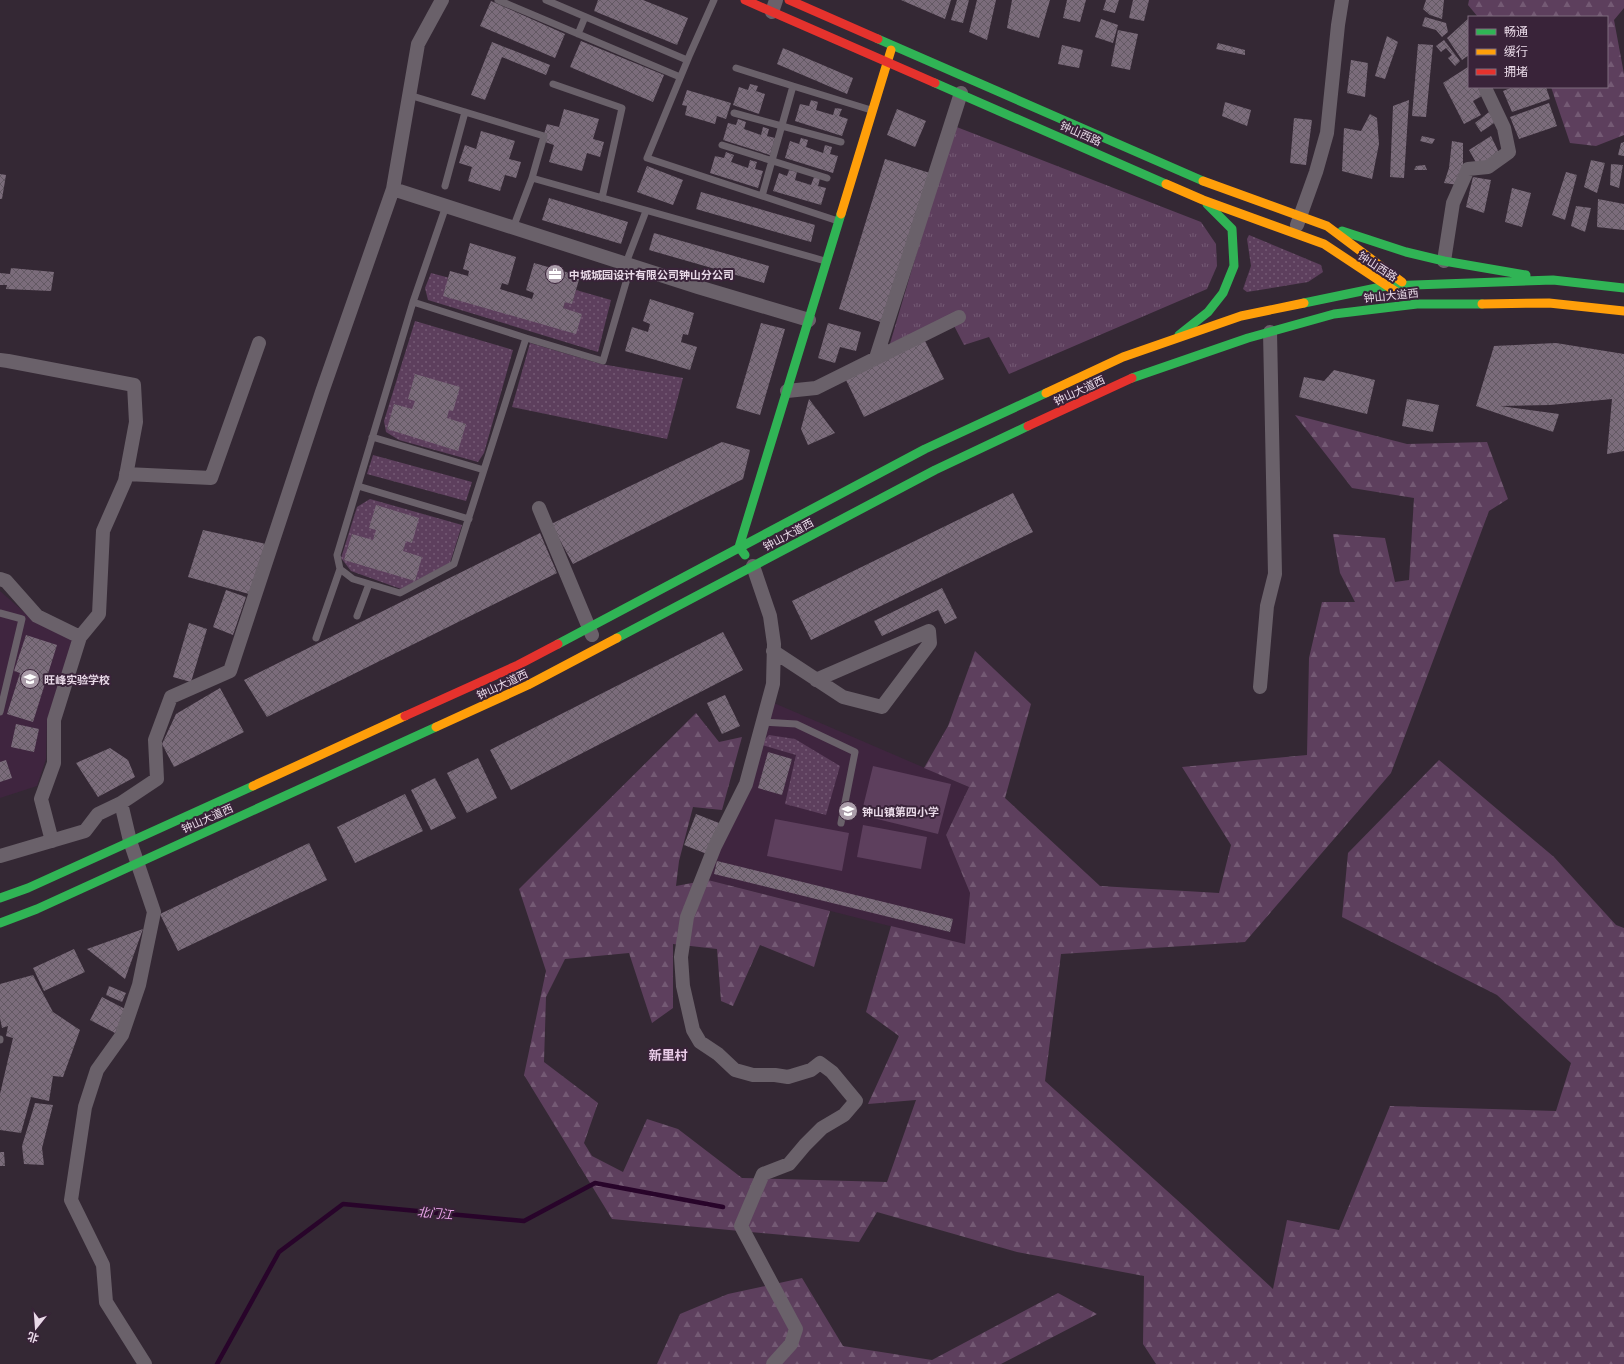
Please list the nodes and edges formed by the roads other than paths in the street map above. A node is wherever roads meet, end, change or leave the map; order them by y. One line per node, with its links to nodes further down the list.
1 (442, 0): 20 (street)
2 (498, 0): 10 (lane)
3 (546, 0): 9 (lane)
4 (714, 0): 12 (lane)
5 (745, 0): 8 (main road, 钟山西路)
6 (789, 0): 11 (main road, 钟山西路)
7 (1342, 0): 37 (street)
8 (774, 6): 13 (main road, 钟山西路)
9 (585, 17): 10 (lane); 12 (lane)
10 (578, 34): 15 (lane)
11 (893, 45): 13 (main road); 37 (main road, 钟山西路)
12 (687, 60): 15 (lane)
13 (888, 62): 19 (main road, 钟山西路); 21 (main road)
14 (736, 68): 17 (lane)
15 (680, 77): 32 (lane)
16 (553, 84): 33 (lane)
17 (793, 86): 21 (lane); 24 (lane)
18 (1486, 90): 42 (street)
19 (960, 93): 34 (main road, 钟山西路); 57 (street)
20 (409, 95): 22 (lane); 31 (street)
21 (873, 111): 38 (main road)
22 (465, 112): 28 (lane); 30 (lane)
23 (734, 113): 24 (lane)
24 (782, 125): 25 (lane); 27 (lane)
25 (841, 142)
26 (722, 145): 27 (lane)
27 (772, 162): 29 (lane); 32 (lane)
28 (532, 178): 33 (lane); 40 (lane)
29 (827, 178)
30 (445, 186)
31 (393, 189): 35 (street); 82 (street)
32 (762, 196): 38 (lane)
33 (602, 198): 36 (lane)
34 (1203, 200): 41 (main road, 钟山西路); 55 (main road)
35 (446, 206): 40 (street); 49 (lane)
36 (646, 211): 43 (lane); 44 (lane)
37 (1300, 216): 39 (main road, 钟山西路); 41 (street)
38 (839, 221): 43 (main road)
39 (1327, 226): 42 (main road); 48 (main road, 钟山西路)
40 (513, 228): 44 (street)
41 (1294, 233): 46 (main road, 钟山西路)
42 (1444, 261): 45 (main road)
43 (827, 262): 52 (main road)
44 (629, 264): 52 (street); 54 (lane)
45 (1553, 280): 47 (main road, 钟山大道西); 48 (main road, 钟山大道西)
46 (1386, 286): 48 (main road, 钟山西路); 48 (main road, 钟山大道西); 55 (main road, 钟山大道西)
47 (1624, 288)
48 (1412, 295): 50 (main road, 钟山大道西); 53 (main road, 钟山大道西)
49 (413, 302): 54 (lane); 60 (lane)
50 (1624, 311)
51 (959, 317): 57 (street)
52 (809, 320): 59 (main road)
53 (1270, 332): 67 (main road, 钟山大道西); 79 (street)
54 (526, 338): 61 (lane)
55 (1174, 339): 66 (main road, 钟山大道西)
56 (259, 343): 62 (street)
57 (876, 358): 59 (street)
58 (0, 360): 62 (street)
59 (787, 390): 66 (main road)
60 (372, 437): 61 (lane); 63 (lane)
61 (484, 470): 65 (lane)
62 (126, 474): 74 (street)
63 (358, 486): 65 (lane); 68 (lane)
64 (539, 508): 73 (street)
65 (468, 519): 70 (lane)
66 (740, 547): 67 (main road); 73 (main road, 钟山大道西)
67 (753, 566): 76 (main road, 钟山大道西); 77 (street)
68 (340, 569): 70 (lane); 75 (lane)
69 (0, 579): 74 (street)
70 (369, 584): 72 (lane)
71 (0, 613): 80 (lane)
72 (357, 616)
73 (589, 627): 76 (street); 85 (main road, 钟山大道西)
74 (80, 637): 84 (street)
75 (316, 638)
76 (598, 648): 87 (main road, 钟山大道西)
77 (773, 651): 78 (street); 81 (street)
78 (816, 680): 78 (street)
79 (1260, 687)
80 (0, 712)
81 (762, 722): 83 (lane); 91 (street)
82 (121, 803): 84 (street); 85 (street)
83 (841, 823)
84 (52, 841): 86 (street)
85 (130, 841): 87 (street); 88 (main road, 钟山大道西)
86 (0, 856)
87 (138, 863): 89 (main road, 钟山大道西); 90 (street)
88 (0, 898)
89 (0, 922)
90 (145, 1364)
91 (773, 1364)

